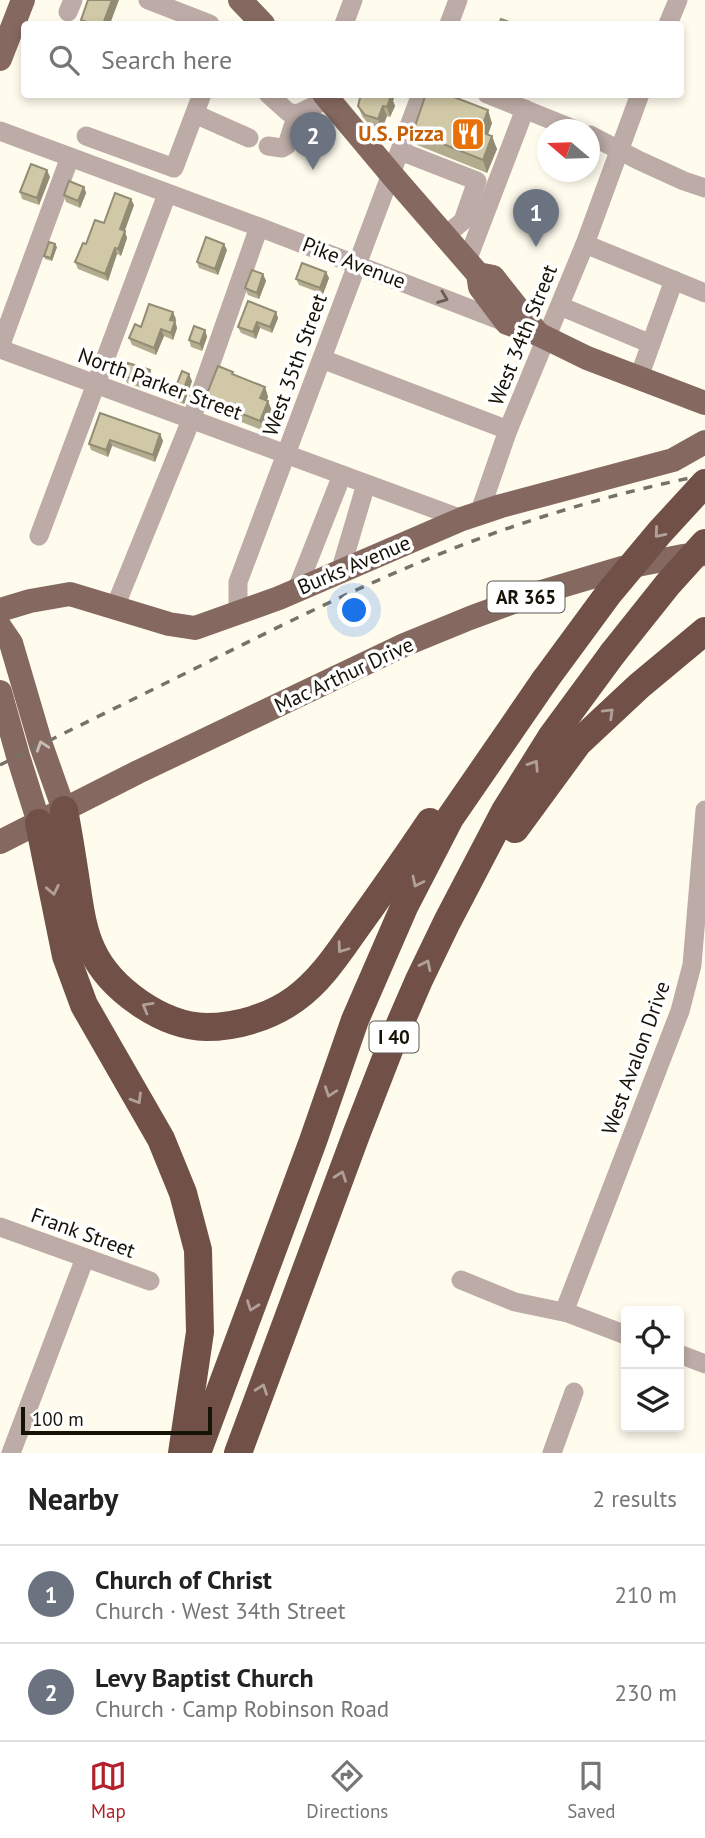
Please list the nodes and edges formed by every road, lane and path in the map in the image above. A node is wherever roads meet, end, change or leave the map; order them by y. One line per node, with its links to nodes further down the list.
1 (23, 0): 12 (main road)
2 (241, 0): 8 (main road)
3 (353, 0): 9 (street)
4 (458, 0): 10 (street)
5 (678, 0): 11 (street)
6 (153, 1): 7 (street)
7 (203, 21)
8 (259, 21)
9 (345, 21)
10 (450, 21)
11 (669, 21)
12 (0, 59)
13 (201, 98): 21 (street)
14 (272, 98): 22 (street)
15 (325, 98): 22 (street)
16 (327, 98): 34 (main road)
17 (420, 98): 30 (street, West 35th Street)
18 (497, 98): 20 (street)
19 (639, 98): 31 (street, West 34th Street)
20 (525, 109): 23 (street); 41 (street)
21 (195, 114): 26 (street); 28 (street)
22 (297, 114): 29 (street)
23 (549, 119)
24 (0, 131): 32 (street, Pike Avenue)
25 (86, 136): 28 (street)
26 (249, 138)
27 (600, 140): 31 (street)
28 (107, 143): 33 (street)
29 (268, 146)
30 (400, 151): 34 (street, West 35th Street); 38 (street)
31 (620, 151): 35 (street); 39 (street, West 34th Street)
32 (70, 157): 33 (street, Pike Avenue); 48 (street)
33 (98, 168): 36 (street, Pike Avenue)
34 (391, 174): 38 (main road); 40 (street, West 35th Street)
35 (705, 188)
36 (167, 194): 37 (street, Pike Avenue); 51 (street)
37 (259, 227): 40 (street, Pike Avenue); 53 (street)
38 (445, 236): 41 (main road)
39 (585, 244): 42 (street); 44 (street, West 34th Street)
40 (356, 264): 45 (street, Pike Avenue, one-way to 45); 49 (street, West 35th Street)
41 (472, 268): 45 (main road); 46 (main road)
42 (674, 280): 43 (street); 47 (street)
43 (705, 293)
44 (559, 306): 46 (street, West 34th Street); 47 (street)
45 (507, 323): 46 (main road, Pike Avenue)
46 (542, 336): 50 (main road, Pike Avenue); 54 (street, West 34th Street)
47 (651, 344): 50 (street)
48 (0, 348): 51 (street, North Parker Street)
49 (322, 359): 54 (street); 57 (street, West 35th Street)
50 (639, 377): 52 (main road, Pike Avenue)
51 (96, 385): 53 (street, North Parker Street); 63 (street)
52 (705, 403)
53 (191, 421): 57 (street, North Parker Street); 69 (street)
54 (508, 430): 62 (street, West 34th Street)
55 (705, 442): 58 (main road, Burks Avenue)
56 (705, 450): 58 (main road)
57 (287, 455): 59 (street, North Parker Street); 71 (street, West 35th Street)
58 (673, 460): 62 (main road, Burks Avenue)
59 (342, 475): 61 (street, North Parker Street); 66 (street)
60 (705, 483): 75 (highway, I 40, one-way to 75, bridge)
61 (366, 484): 62 (street, North Parker Street); 67 (street)
62 (470, 517): 67 (main road, Burks Avenue)
63 (39, 536)
64 (705, 543): 80 (highway, I 40, one-way to 64, bridge)
65 (705, 554): 76 (main road, Mac Arthur Drive / AR 365)
66 (311, 555): 67 (street); 68 (street)
67 (342, 564): 68 (main road, Burks Avenue)
68 (297, 589): 71 (main road, Burks Avenue)
69 (115, 607): 70 (main road, Burks Avenue); 71 (main road, Burks Avenue)
70 (0, 610)
71 (238, 613)
72 (0, 627): 76 (main road, one-way to 72)
73 (705, 631): 80 (highway, one-way to 73)
74 (0, 692): 78 (main road)
75 (475, 780): 76 (highway, one-way to 76); 93 (highway, I 40, one-way to 93)
76 (64, 810): 78 (main road, Mac Arthur Drive / AR 365)
77 (705, 818): 81 (street, West Avalon Drive)
78 (39, 823): 79 (main road, Mac Arthur Drive / AR 365); 92 (highway, one-way to 92)
79 (0, 842)
80 (447, 922): 94 (highway, I 40, one-way to 80)
81 (698, 965): 86 (street, West Avalon Drive)
82 (0, 1227): 83 (street, Frank Street)
83 (85, 1258): 85 (street, Frank Street); 91 (street)
84 (461, 1280): 86 (street)
85 (150, 1281)
86 (564, 1312): 87 (street)
87 (621, 1333)
88 (684, 1356): 89 (street)
89 (705, 1364)
90 (574, 1392): 95 (street)
91 (11, 1453)
92 (182, 1453)
93 (197, 1453)
94 (238, 1453)
95 (552, 1453)

